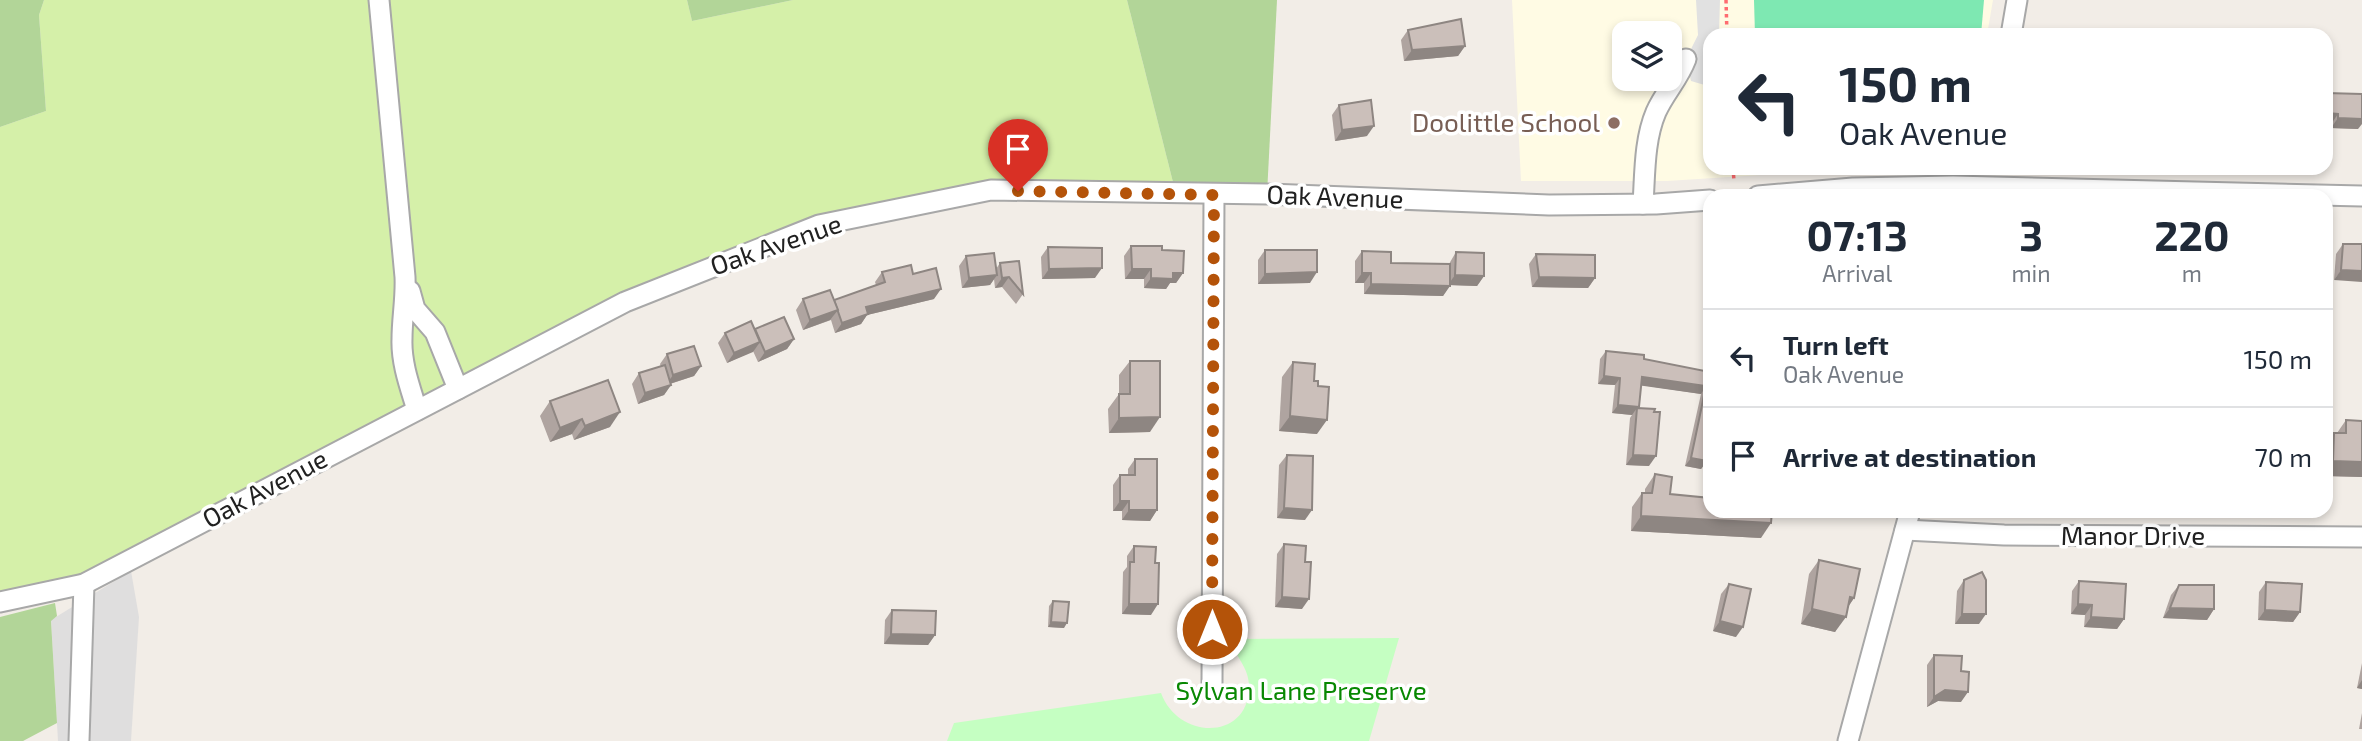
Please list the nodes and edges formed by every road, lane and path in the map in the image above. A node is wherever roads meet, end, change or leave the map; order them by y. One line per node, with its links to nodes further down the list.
1 (379, 0): 17 (street)
2 (1726, 0): 4 (path)
3 (2017, 0): 5 (street)
4 (1727, 28)
5 (2012, 28)
6 (1686, 59): 16 (street)
7 (1734, 175): 8 (path)
8 (1734, 181)
9 (1985, 183): 10 (street); 11 (street)
10 (1864, 189)
11 (2159, 189)
12 (1214, 195): 16 (street, Oak Avenue); 18 (street, Oak Avenue); 24 (street)
13 (2333, 195): 14 (street)
14 (2362, 196)
15 (1703, 200): 16 (street, Oak Avenue)
16 (1643, 204)
17 (405, 277): 18 (street); 19 (street)
18 (458, 388): 19 (street, Oak Avenue)
19 (417, 410): 22 (street, Oak Avenue)
20 (1907, 520): 21 (street, Manor Drive); 26 (street)
21 (2362, 537)
22 (84, 584): 23 (street, Oak Avenue); 25 (street)
23 (0, 602)
24 (1212, 683)
25 (79, 741)
26 (1848, 741)

